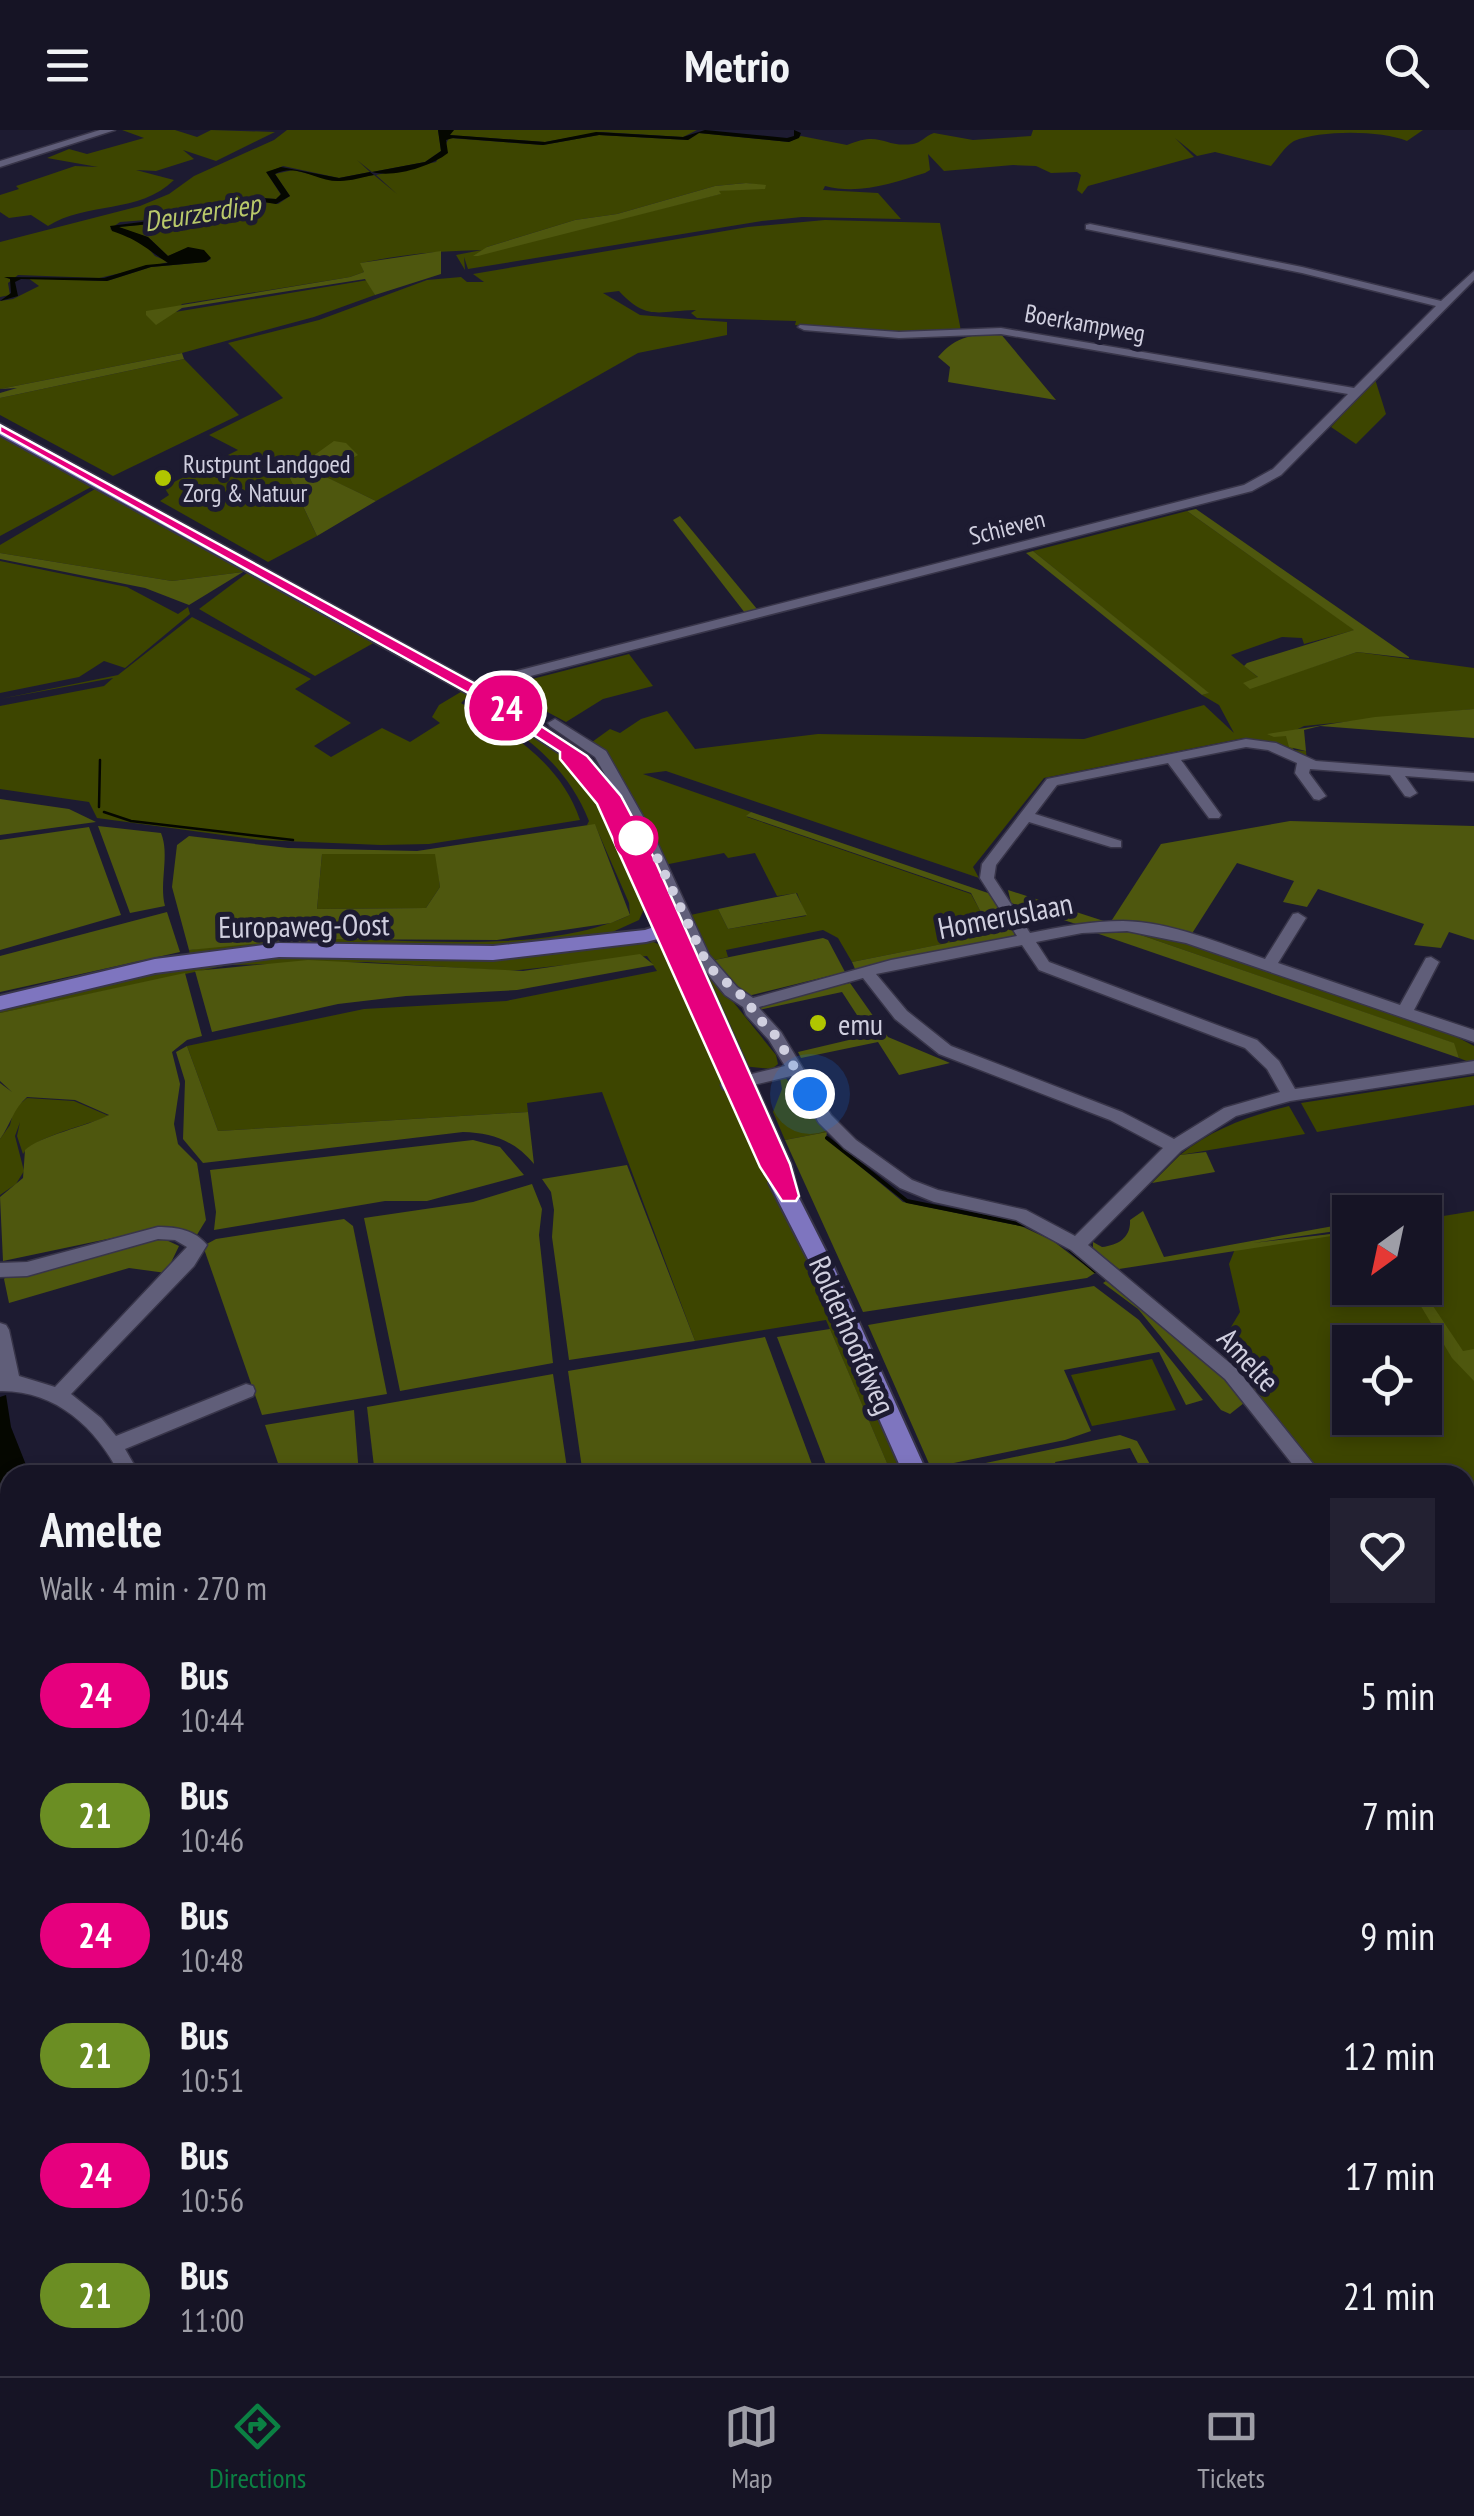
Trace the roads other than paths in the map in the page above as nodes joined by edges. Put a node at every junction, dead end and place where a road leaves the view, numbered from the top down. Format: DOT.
graph roads {
  1 [pos="110,130"];
  2 [pos="0,164"];
  3 [pos="1090,227"];
  4 [pos="1474,274"];
  5 [pos="1443,305"];
  6 [pos="804,327"];
  7 [pos="1357,392"];
  8 [pos="0,429"];
  9 [pos="476,690"];
  10 [pos="575,750"];
  11 [pos="1172,758"];
  12 [pos="1304,764"];
  13 [pos="1394,771"];
  14 [pos="1474,777"];
  15 [pos="1410,793"];
  16 [pos="1319,796"];
  17 [pos="1214,815"];
  18 [pos="1026,816"];
  19 [pos="1116,844"];
  20 [pos="1298,918"];
  21 [pos="665,928"];
  22 [pos="1025,940"];
  23 [pos="1431,962"];
  24 [pos="1270,965"];
  25 [pos="866,971"];
  26 [pos="0,1003"];
  27 [pos="751,1004"];
  28 [pos="1405,1011"];
  29 [pos="1474,1036"];
  30 [pos="1474,1067"];
  31 [pos="795,1069"];
  32 [pos="737,1083"];
  33 [pos="1290,1095"];
  34 [pos="1175,1147"];
  35 [pos="1077,1245"];
  36 [pos="0,1270"];
  37 [pos="0,1330"];
  38 [pos="6,1383"];
  39 [pos="246,1391"];
  40 [pos="58,1396"];
  41 [pos="114,1445"];
  42 [pos="125,1465"];
  43 [pos="911,1465"];
  44 [pos="1304,1465"];
  1 -- 2 [label="street"];
  3 -- 5 [label="street"];
  4 -- 5 [label="street, Schieven"];
  5 -- 7 [label="street, Schieven"];
  6 -- 7 [label="street, Boerkampweg"];
  7 -- 9 [label="street, Schieven"];
  8 -- 9 [label="main road, Rolderhoofdweg"];
  9 -- 10 [label="main road, Rolderhoofdweg"];
  10 -- 21 [label="main road, Rolderhoofdweg"];
  10 -- 27 [label="street, Amelte"];
  11 -- 12 [label="street"];
  11 -- 17 [label="street"];
  11 -- 18 [label="street"];
  12 -- 13 [label="street"];
  12 -- 16 [label="street"];
  13 -- 14 [label="street"];
  13 -- 15 [label="street"];
  18 -- 19 [label="street"];
  18 -- 22 [label="street"];
  20 -- 24 [label="street"];
  21 -- 26 [label="main road, Europaweg-Oost"];
  21 -- 32 [label="main road, Rolderhoofdweg"];
  22 -- 24 [label="street, Homeruslaan"];
  22 -- 25 [label="street, Homeruslaan"];
  22 -- 33 [label="street"];
  23 -- 28 [label="street"];
  24 -- 28 [label="street, Homeruslaan"];
  25 -- 27 [label="street, Homeruslaan"];
  25 -- 34 [label="street"];
  27 -- 31 [label="street, Amelte"];
  28 -- 29 [label="street, Homeruslaan"];
  30 -- 33 [label="street"];
  31 -- 32 [label="street"];
  31 -- 35 [label="street, Amelte"];
  32 -- 43 [label="main road, Rolderhoofdweg"];
  33 -- 34 [label="street"];
  34 -- 35 [label="street"];
  35 -- 44 [label="street, Amelte"];
  36 -- 40 [label="street"];
  37 -- 38 [label="street"];
  38 -- 40 [label="street"];
  39 -- 41 [label="street"];
  40 -- 41 [label="street"];
  41 -- 42 [label="street"];
}
